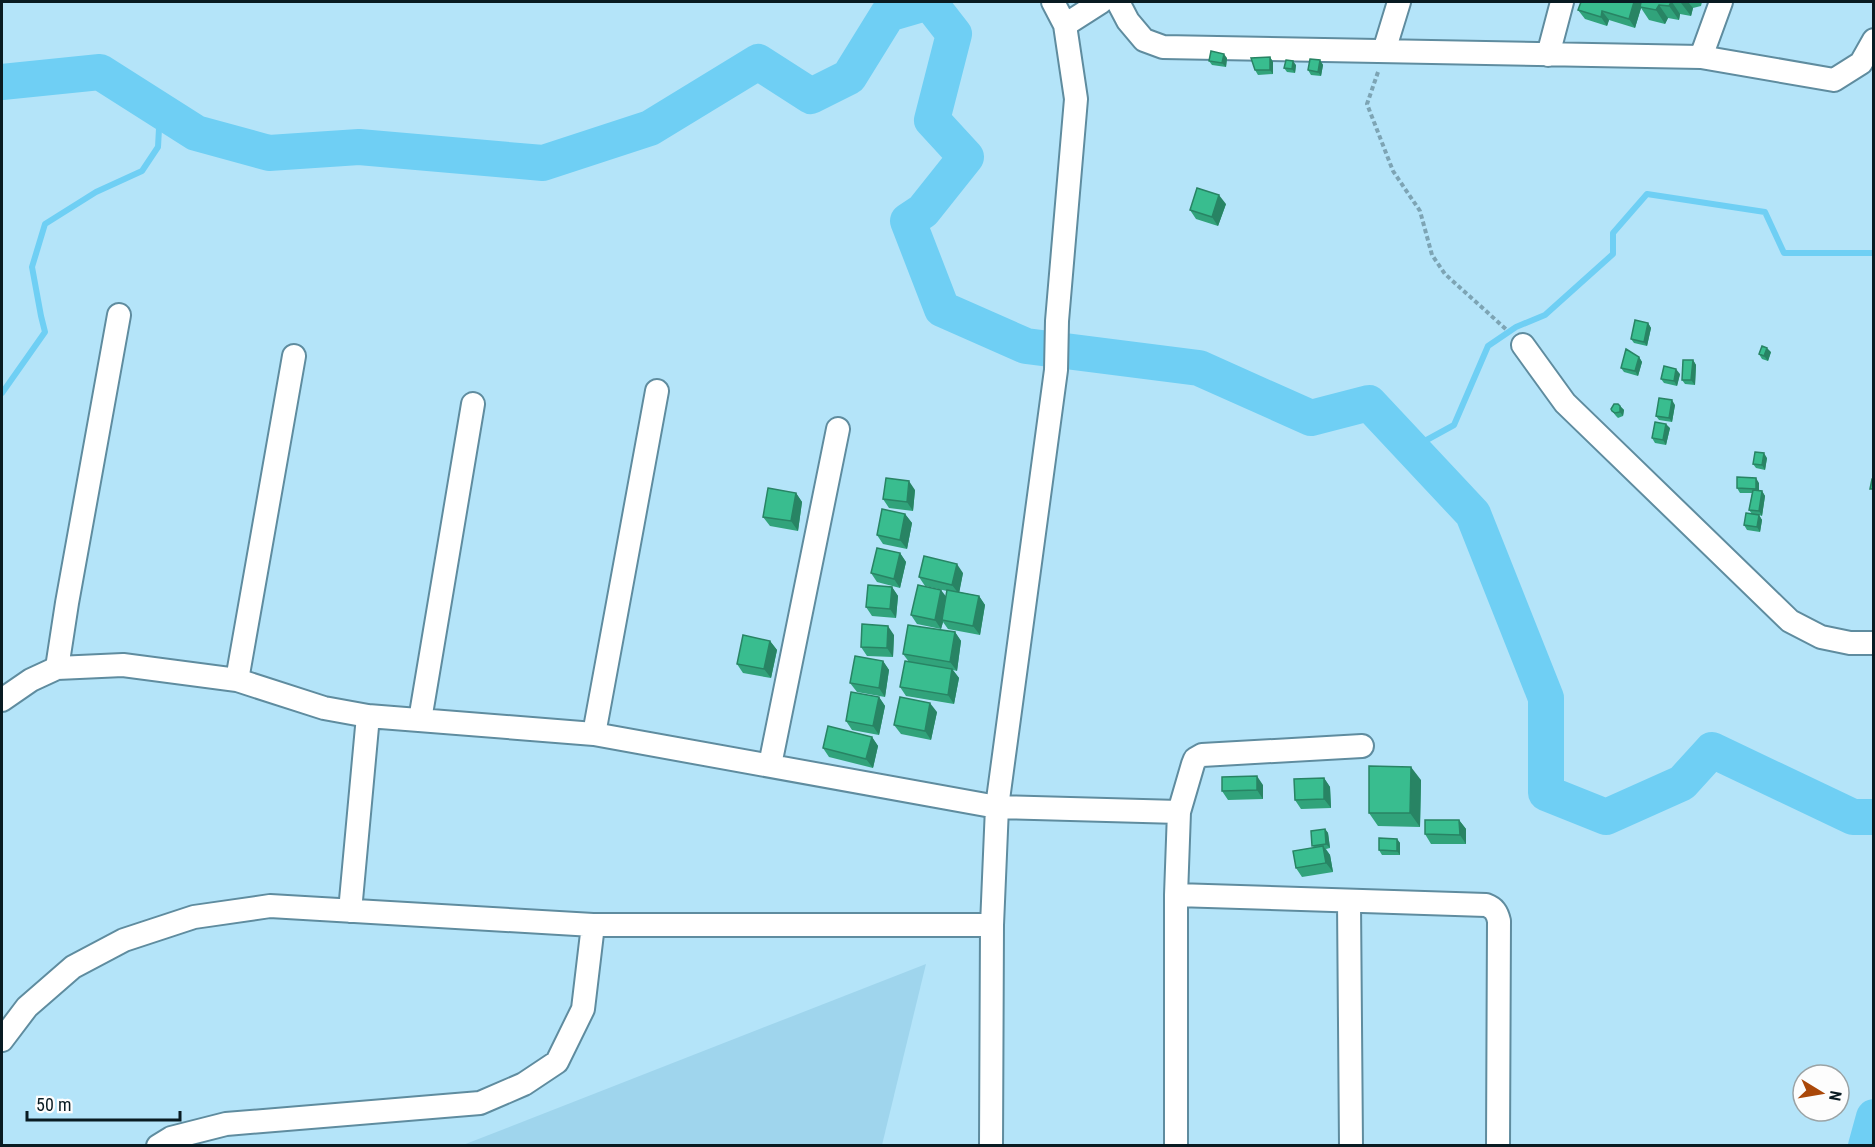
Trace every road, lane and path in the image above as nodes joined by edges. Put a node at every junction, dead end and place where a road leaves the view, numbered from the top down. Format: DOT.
graph roads {
  1 [pos="1053,2"];
  2 [pos="1101,2"];
  3 [pos="1118,2"];
  4 [pos="1398,2"];
  5 [pos="1562,2"];
  6 [pos="1721,2"];
  7 [pos="1065,25"];
  8 [pos="1874,40"];
  9 [pos="1384,51"];
  10 [pos="1548,55"];
  11 [pos="1701,57"];
  12 [pos="118,315"];
  13 [pos="1504,326"];
  14 [pos="1523,345"];
  15 [pos="294,356"];
  16 [pos="657,391"];
  17 [pos="474,404"];
  18 [pos="838,429"];
  19 [pos="1874,643"];
  20 [pos="57,668"];
  21 [pos="237,680"];
  22 [pos="2,700"];
  23 [pos="368,716"];
  24 [pos="420,720"];
  25 [pos="594,734"];
  26 [pos="1362,746"];
  27 [pos="770,765"];
  28 [pos="997,807"];
  29 [pos="1179,812"];
  30 [pos="1176,895"];
  31 [pos="1349,902"];
  32 [pos="350,911"];
  33 [pos="593,925"];
  34 [pos="992,925"];
  35 [pos="2,1040"];
  36 [pos="158,1146"];
  37 [pos="991,1146"];
  38 [pos="1176,1146"];
  39 [pos="1351,1146"];
  40 [pos="1498,1146"];
  1 -- 7 [label="street"];
  2 -- 7 [label="street"];
  3 -- 9 [label="street"];
  4 -- 9 [label="street"];
  5 -- 10 [label="street"];
  6 -- 11 [label="street"];
  7 -- 28 [label="street"];
  8 -- 11 [label="street"];
  9 -- 10 [label="street"];
  9 -- 13 [label="path"];
  10 -- 11 [label="street"];
  12 -- 20 [label="street"];
  14 -- 19 [label="street"];
  15 -- 21 [label="street"];
  16 -- 25 [label="street"];
  17 -- 24 [label="street"];
  18 -- 27 [label="street"];
  20 -- 21 [label="street"];
  20 -- 22 [label="street"];
  21 -- 23 [label="street"];
  23 -- 24 [label="street"];
  23 -- 32 [label="street"];
  24 -- 25 [label="street"];
  25 -- 27 [label="street"];
  26 -- 29 [label="street"];
  27 -- 28 [label="street"];
  28 -- 29 [label="street"];
  28 -- 34 [label="street"];
  29 -- 30 [label="street"];
  30 -- 31 [label="street"];
  30 -- 38 [label="street"];
  31 -- 39 [label="street"];
  31 -- 40 [label="street"];
  32 -- 33 [label="street"];
  32 -- 35 [label="street"];
  33 -- 34 [label="street"];
  33 -- 36 [label="street"];
  34 -- 37 [label="street"];
}
